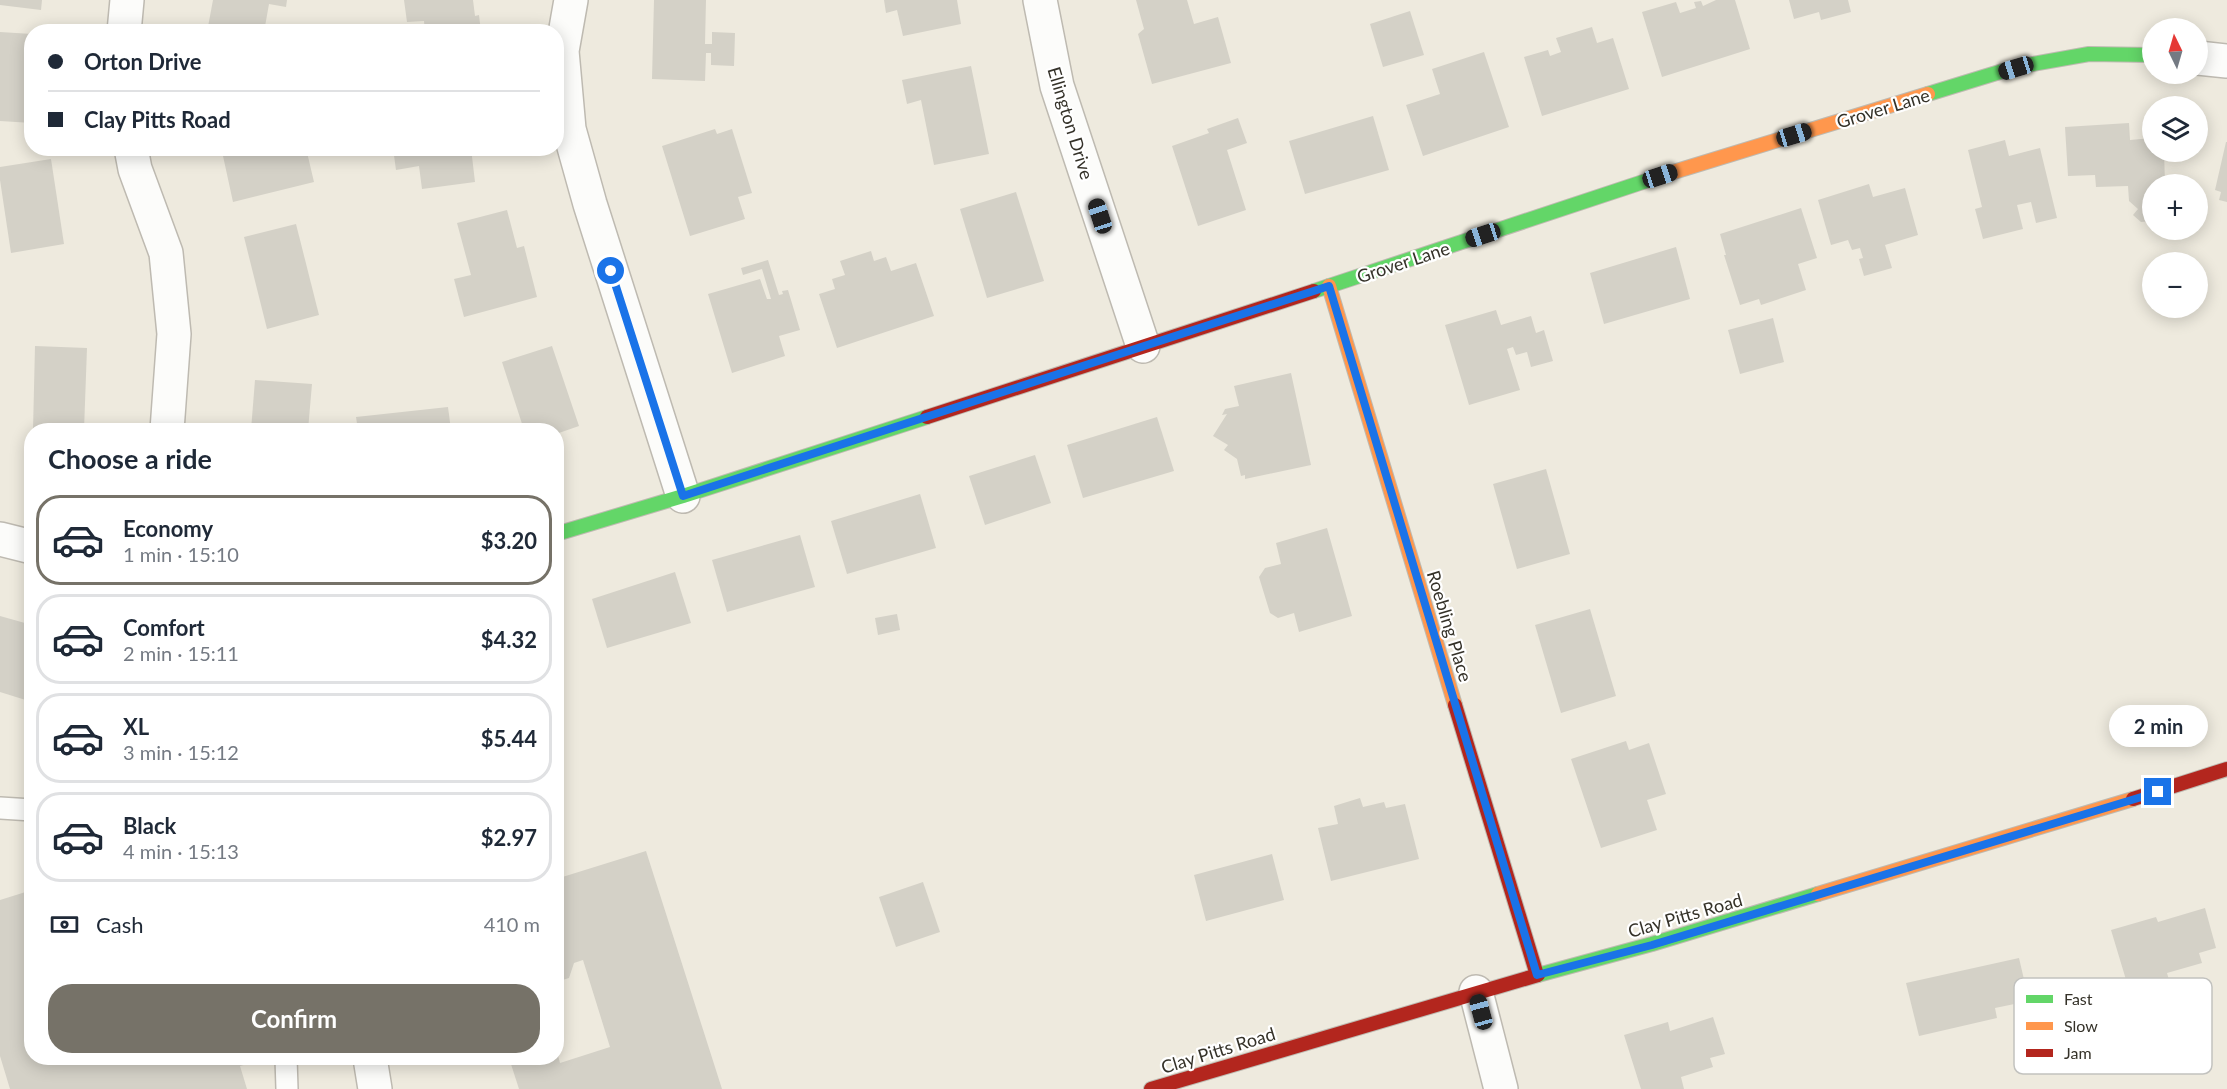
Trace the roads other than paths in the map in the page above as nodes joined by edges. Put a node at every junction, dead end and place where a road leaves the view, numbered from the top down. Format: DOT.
graph roads {
  1 [pos="127,0"];
  2 [pos="571,0"];
  3 [pos="1040,0"];
  4 [pos="125,24"];
  5 [pos="564,40"];
  6 [pos="2142,55"];
  7 [pos="2208,59"];
  8 [pos="2227,61"];
  9 [pos="564,73"];
  10 [pos="133,156"];
  11 [pos="1329,286"];
  12 [pos="1143,346"];
  13 [pos="168,423"];
  14 [pos="683,496"];
  15 [pos="564,532"];
  16 [pos="0,540"];
  17 [pos="24,545"];
  18 [pos="2227,770"];
  19 [pos="0,808"];
  20 [pos="24,810"];
  21 [pos="1537,975"];
  22 [pos="1476,992"];
  23 [pos="286,1065"];
  24 [pos="371,1065"];
  25 [pos="287,1089"];
  26 [pos="375,1089"];
  27 [pos="1151,1089"];
  28 [pos="1501,1089"];
  1 -- 4 [label="street"];
  2 -- 5 [label="street"];
  3 -- 12 [label="street, Ellington Drive"];
  6 -- 11 [label="street, Grover Lane"];
  7 -- 8 [label="street"];
  9 -- 14 [label="street"];
  10 -- 13 [label="street"];
  11 -- 12 [label="street, Grover Lane"];
  11 -- 21 [label="street, Roebling Place"];
  12 -- 14 [label="street, Grover Lane"];
  14 -- 15 [label="street, Grover Lane"];
  16 -- 17 [label="street"];
  18 -- 21 [label="street, Clay Pitts Road"];
  19 -- 20 [label="lane"];
  21 -- 22 [label="street, Clay Pitts Road"];
  22 -- 27 [label="street, Clay Pitts Road"];
  22 -- 28 [label="street"];
  23 -- 25 [label="lane"];
  24 -- 26 [label="street"];
}
